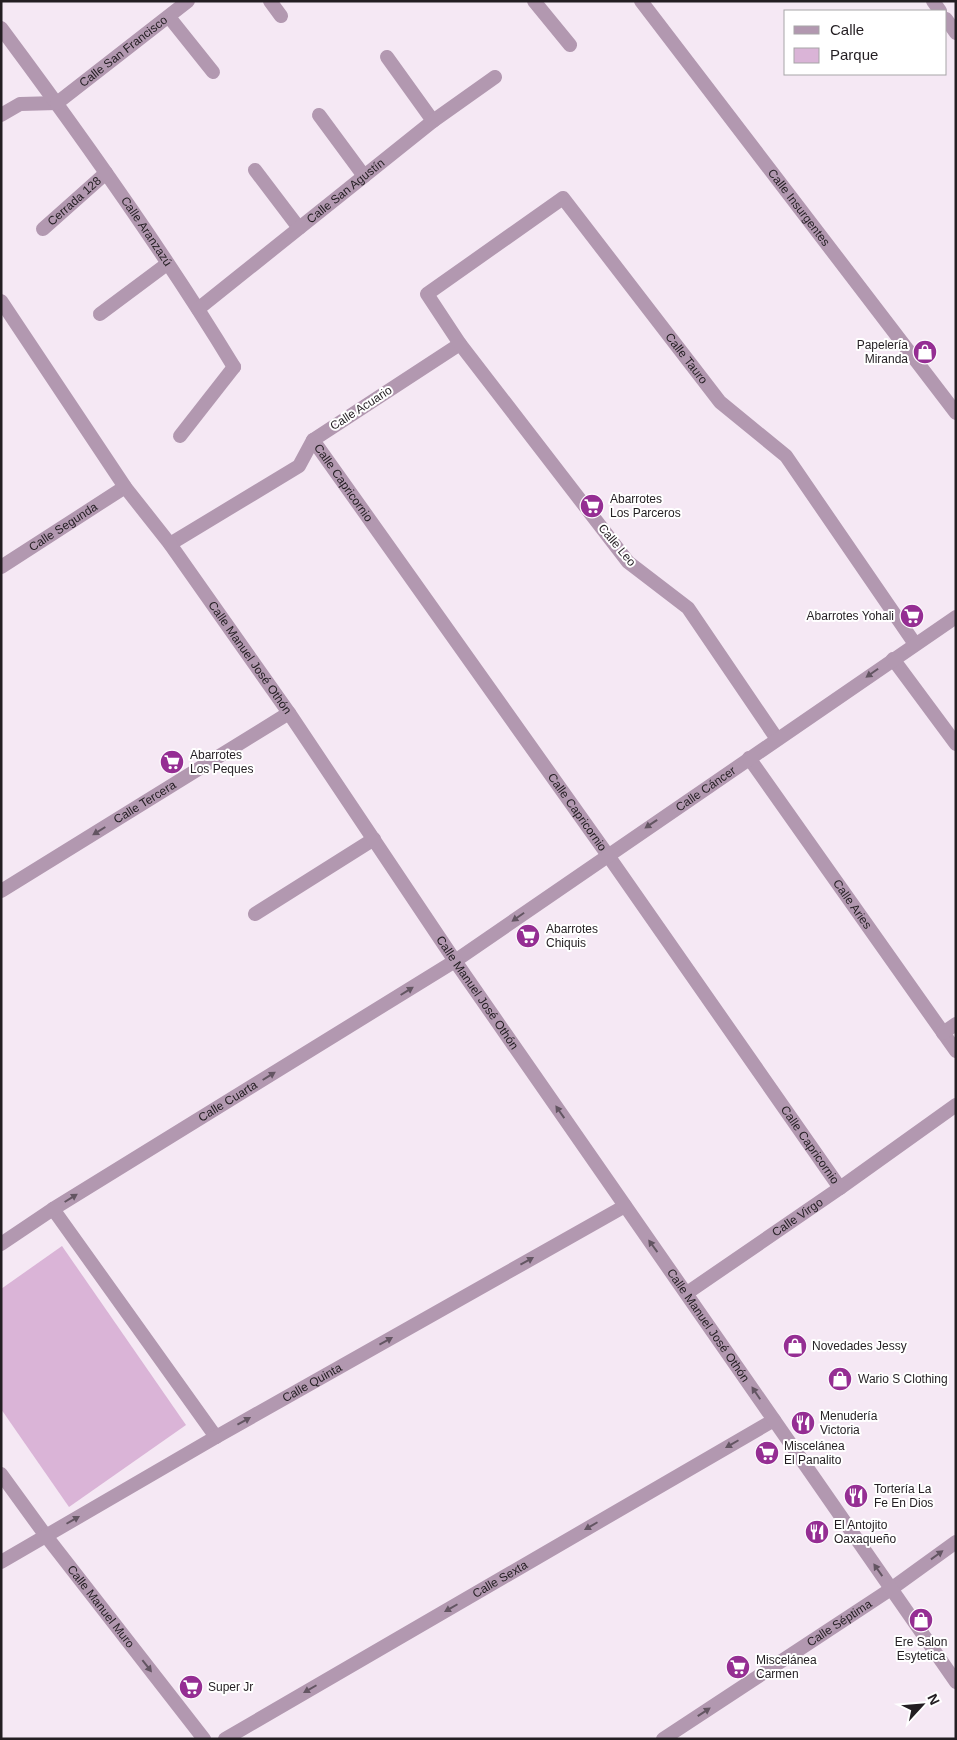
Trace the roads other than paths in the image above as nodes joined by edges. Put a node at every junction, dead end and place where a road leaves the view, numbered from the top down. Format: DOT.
graph roads {
  1 [pos="188,1"];
  2 [pos="270,1"];
  3 [pos="534,1"];
  4 [pos="641,1"];
  5 [pos="281,16"];
  6 [pos="168,17"];
  7 [pos="947,20"];
  8 [pos="1,28"];
  9 [pos="956,33"];
  10 [pos="570,45"];
  11 [pos="386,57"];
  12 [pos="213,72"];
  13 [pos="495,77"];
  14 [pos="57,103"];
  15 [pos="1,115"];
  16 [pos="319,115"];
  17 [pos="433,121"];
  18 [pos="255,170"];
  19 [pos="106,174"];
  20 [pos="364,176"];
  21 [pos="299,228"];
  22 [pos="43,229"];
  23 [pos="167,264"];
  24 [pos="427,294"];
  25 [pos="1,302"];
  26 [pos="198,309"];
  27 [pos="100,314"];
  28 [pos="460,344"];
  29 [pos="956,413"];
  30 [pos="180,436"];
  31 [pos="313,440"];
  32 [pos="125,487"];
  33 [pos="170,544"];
  34 [pos="1,567"];
  35 [pos="956,617"];
  36 [pos="915,644"];
  37 [pos="893,659"];
  38 [pos="289,713"];
  39 [pos="776,739"];
  40 [pos="956,744"];
  41 [pos="749,758"];
  42 [pos="374,839"];
  43 [pos="608,854"];
  44 [pos="1,891"];
  45 [pos="254,914"];
  46 [pos="455,961"];
  47 [pos="956,1024"];
  48 [pos="943,1033"];
  49 [pos="956,1051"];
  50 [pos="956,1105"];
  51 [pos="840,1188"];
  52 [pos="625,1206"];
  53 [pos="53,1210"];
  54 [pos="1,1244"];
  55 [pos="687,1293"];
  56 [pos="774,1420"];
  57 [pos="216,1437"];
  58 [pos="1,1474"];
  59 [pos="46,1536"];
  60 [pos="956,1542"];
  61 [pos="1,1562"];
  62 [pos="891,1589"];
  63 [pos="956,1682"];
  64 [pos="204,1739"];
  65 [pos="225,1739"];
  66 [pos="663,1739"];
  1 -- 6 [label="street, Calle San Francisco"];
  2 -- 5 [label="street"];
  3 -- 10 [label="street"];
  4 -- 29 [label="street, Calle Insurgentes"];
  6 -- 12 [label="street"];
  6 -- 14 [label="street, Calle San Francisco"];
  7 -- 9 [label="street"];
  8 -- 14 [label="street, Calle Aranzazú"];
  11 -- 17 [label="street"];
  13 -- 17 [label="street, Calle San Agustín"];
  14 -- 15 [label="street"];
  14 -- 19 [label="street, Calle Aranzazú"];
  16 -- 20 [label="street"];
  17 -- 20 [label="street, Calle San Agustín"];
  18 -- 21 [label="street"];
  19 -- 22 [label="street, Cerrada 128"];
  19 -- 23 [label="street, Calle Aranzazú"];
  20 -- 21 [label="street, Calle San Agustín"];
  21 -- 26 [label="street, Calle San Agustín"];
  23 -- 26 [label="street, Calle Aranzazú"];
  23 -- 27 [label="street"];
  24 -- 28 [label="street, Calle Leo"];
  24 -- 36 [label="street, Calle Tauro"];
  25 -- 32 [label="street, Calle Manuel José Othón"];
  26 -- 30 [label="street, Calle Aranzazú"];
  28 -- 31 [label="street, Calle Acuario"];
  28 -- 39 [label="street, Calle Leo"];
  31 -- 33 [label="street, Calle Acuario"];
  31 -- 43 [label="street, Calle Capricornio"];
  32 -- 33 [label="street, Calle Manuel José Othón"];
  32 -- 34 [label="street, Calle Segunda"];
  33 -- 38 [label="street, Calle Manuel José Othón"];
  35 -- 36 [label="street, Calle Cáncer"];
  36 -- 37 [label="street, Calle Cáncer"];
  37 -- 39 [label="street, Calle Cáncer, one-way"];
  37 -- 40 [label="street"];
  38 -- 42 [label="street, Calle Manuel José Othón"];
  38 -- 44 [label="street, Calle Tercera, one-way"];
  39 -- 41 [label="street, Calle Cáncer"];
  41 -- 43 [label="street, Calle Cáncer, one-way"];
  41 -- 48 [label="street, Calle Aries"];
  42 -- 45 [label="street"];
  42 -- 46 [label="street, Calle Manuel José Othón"];
  43 -- 46 [label="street, Calle Cáncer, one-way"];
  43 -- 51 [label="street, Calle Capricornio"];
  52 -- 46 [label="street, Calle Manuel José Othón, one-way"];
  53 -- 46 [label="street, Calle Cuarta, one-way"];
  47 -- 48 [label="street"];
  48 -- 49 [label="street, Calle Aries"];
  50 -- 51 [label="street, Calle Virgo"];
  51 -- 55 [label="street, Calle Virgo"];
  55 -- 52 [label="street, Calle Manuel José Othón, one-way"];
  57 -- 52 [label="street, Calle Quinta, one-way"];
  53 -- 54 [label="street, Calle Cuarta"];
  53 -- 57 [label="street"];
  56 -- 55 [label="street, Calle Manuel José Othón, one-way"];
  62 -- 56 [label="street, Calle Manuel José Othón, one-way"];
  56 -- 65 [label="street, Calle Sexta, one-way"];
  59 -- 57 [label="street, Calle Quinta, one-way"];
  58 -- 59 [label="street, Calle Manuel Muro"];
  59 -- 61 [label="street, Calle Quinta"];
  59 -- 64 [label="street, Calle Manuel Muro, one-way"];
  62 -- 60 [label="street, Calle Séptima, one-way"];
  62 -- 63 [label="street, Calle Manuel José Othón"];
  66 -- 62 [label="street, Calle Séptima, one-way"];
}
